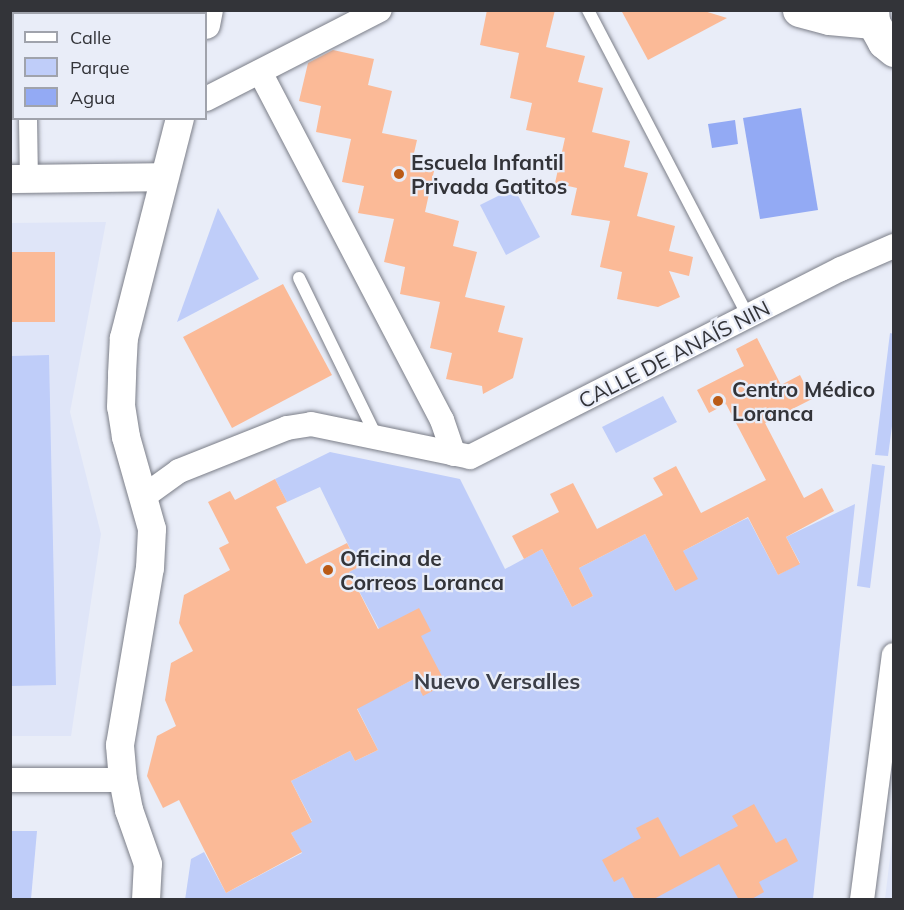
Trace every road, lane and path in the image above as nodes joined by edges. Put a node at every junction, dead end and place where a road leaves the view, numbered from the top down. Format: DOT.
graph roads {
  1 [pos="380,10"];
  2 [pos="588,10"];
  3 [pos="799,10"];
  4 [pos="872,16"];
  5 [pos="894,50"];
  6 [pos="260,72"];
  7 [pos="207,98"];
  8 [pos="28,120"];
  9 [pos="179,120"];
  10 [pos="164,177"];
  11 [pos="20,179"];
  12 [pos="894,246"];
  13 [pos="299,278"];
  14 [pos="748,316"];
  15 [pos="377,438"];
  16 [pos="454,454"];
  17 [pos="142,497"];
  18 [pos="894,655"];
  19 [pos="10,780"];
  20 [pos="123,780"];
  21 [pos="146,900"];
  22 [pos="862,900"];
  1 -- 6 [label="street"];
  2 -- 14 [label="lane"];
  3 -- 4 [label="main road"];
  4 -- 5 [label="main road"];
  6 -- 7 [label="street"];
  6 -- 16 [label="street"];
  8 -- 11 [label="street"];
  9 -- 10 [label="street"];
  10 -- 11 [label="street"];
  10 -- 17 [label="street"];
  12 -- 14 [label="street, CALLE DE ANAÍS NIN"];
  13 -- 15 [label="lane"];
  14 -- 16 [label="street, CALLE DE ANAÍS NIN"];
  15 -- 16 [label="street, CALLE DE ANAÍS NIN"];
  15 -- 17 [label="street, CALLE DE ANAÍS NIN"];
  17 -- 20 [label="street"];
  18 -- 22 [label="street"];
  19 -- 20 [label="street"];
  20 -- 21 [label="street"];
}
